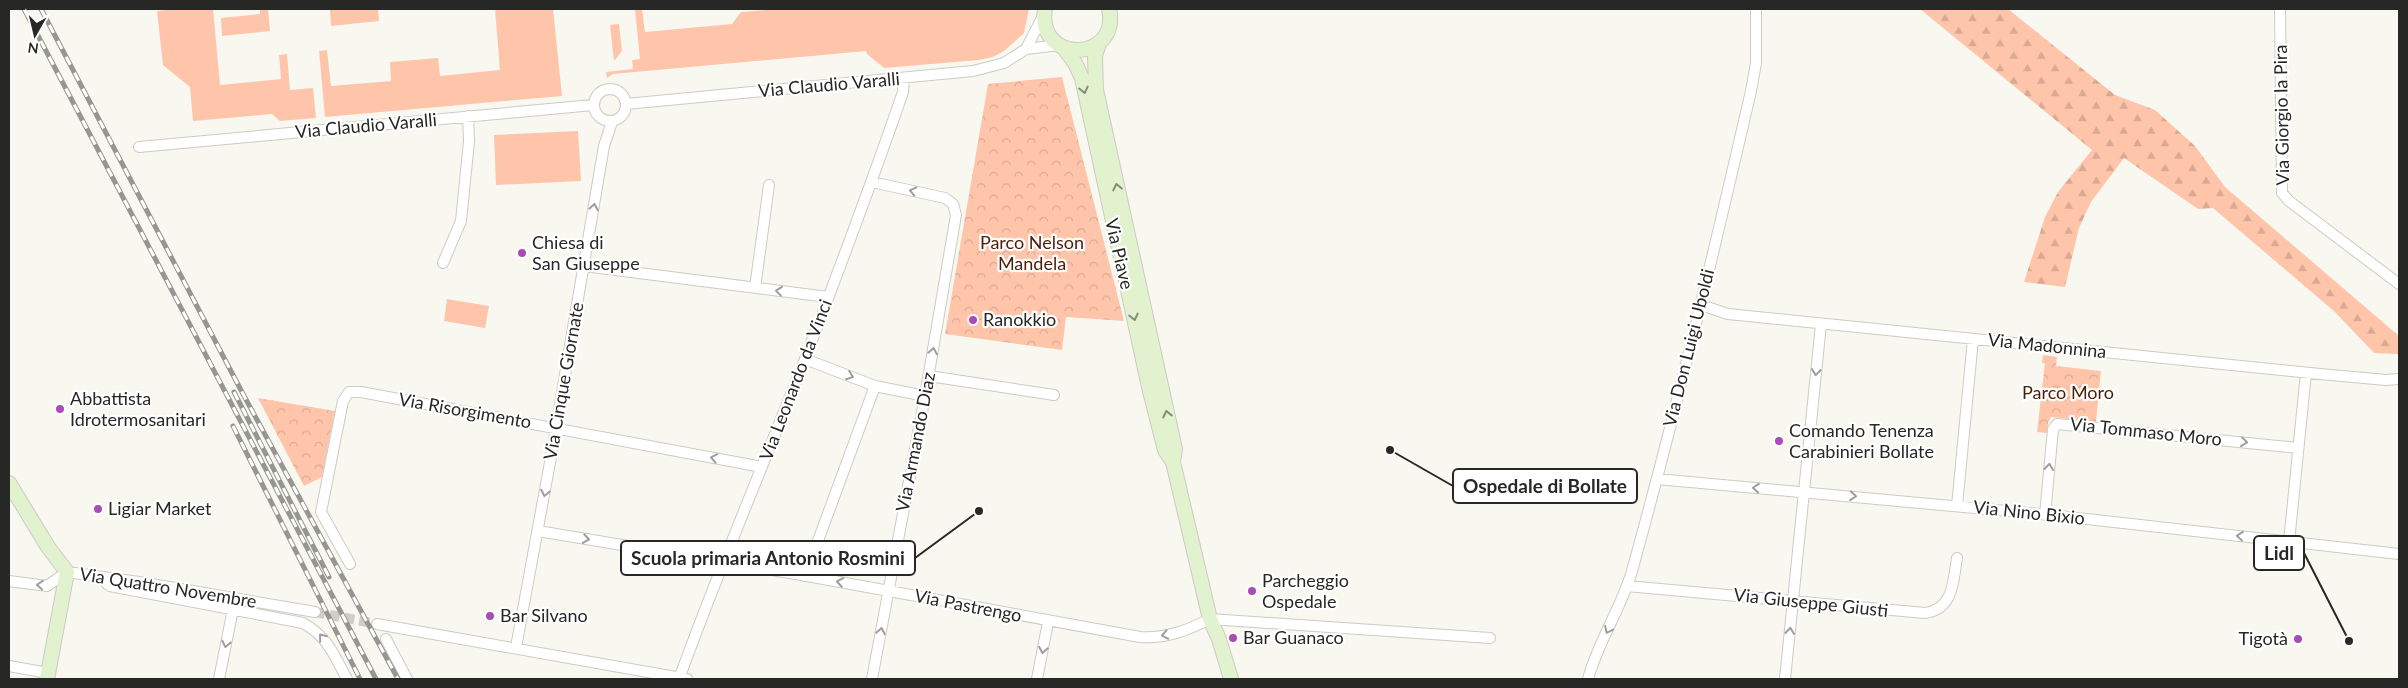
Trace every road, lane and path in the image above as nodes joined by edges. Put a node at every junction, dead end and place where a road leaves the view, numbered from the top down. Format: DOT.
graph roads {
  1 [pos="1756,9"];
  2 [pos="2280,9"];
  3 [pos="1045,11"];
  4 [pos="1112,12"];
  5 [pos="1099,43"];
  6 [pos="1061,46"];
  7 [pos="1026,49"];
  8 [pos="904,78"];
  9 [pos="626,104"];
  10 [pos="593,105"];
  11 [pos="468,116"];
  12 [pos="612,122"];
  13 [pos="139,147"];
  14 [pos="872,182"];
  15 [pos="769,184"];
  16 [pos="443,263"];
  17 [pos="584,266"];
  18 [pos="2399,284"];
  19 [pos="755,288"];
  20 [pos="828,297"];
  21 [pos="1701,305"];
  22 [pos="1821,324"];
  23 [pos="1973,339"];
  24 [pos="805,359"];
  25 [pos="2306,372"];
  26 [pos="929,376"];
  27 [pos="2398,380"];
  28 [pos="875,386"];
  29 [pos="1054,395"];
  30 [pos="925,396"];
  31 [pos="556,428"];
  32 [pos="2298,448"];
  33 [pos="1173,462"];
  34 [pos="762,467"];
  35 [pos="1657,479"];
  36 [pos="9,483"];
  37 [pos="1804,492"];
  38 [pos="1957,506"];
  39 [pos="2044,515"];
  40 [pos="538,531"];
  41 [pos="2289,542"];
  42 [pos="2399,554"];
  43 [pos="1956,558"];
  44 [pos="722,562"];
  45 [pos="350,564"];
  46 [pos="67,572"];
  47 [pos="805,576"];
  48 [pos="105,577"];
  49 [pos="9,581"];
  50 [pos="1627,586"];
  51 [pos="888,591"];
  52 [pos="1794,600"];
  53 [pos="233,609"];
  54 [pos="315,612"];
  55 [pos="1210,619"];
  56 [pos="1048,622"];
  57 [pos="377,624"];
  58 [pos="1490,638"];
  59 [pos="386,639"];
  60 [pos="517,642"];
  61 [pos="9,666"];
  62 [pos="48,676"];
  63 [pos="651,676"];
  64 [pos="219,679"];
  65 [pos="347,679"];
  66 [pos="407,679"];
  67 [pos="682,679"];
  68 [pos="872,679"];
  69 [pos="1037,679"];
  70 [pos="1222,679"];
  71 [pos="1231,679"];
  72 [pos="1588,679"];
  73 [pos="1785,679"];
  1 -- 21 [label="street, Via Don Luigi Uboldi"];
  2 -- 18 [label="street, Via Giorgio la Pira"];
  3 -- 6 [label="street, Via Piave"];
  3 -- 7 [label="street"];
  4 -- 5 [label="street, Via Piave"];
  5 -- 6 [label="street"];
  33 -- 5 [label="street, Via Piave, one-way"];
  6 -- 7 [label="street, Via Claudio Varalli"];
  6 -- 33 [label="street, Via Piave, one-way"];
  7 -- 8 [label="street, Via Claudio Varalli"];
  8 -- 9 [label="street, Via Claudio Varalli"];
  8 -- 14 [label="street, Via Leonardo da Vinci"];
  9 -- 10 [label="street"];
  9 -- 12 [label="street"];
  10 -- 11 [label="street, Via Claudio Varalli"];
  10 -- 12 [label="street"];
  11 -- 13 [label="street, Via Claudio Varalli"];
  11 -- 16 [label="street"];
  17 -- 12 [label="street, Via Cinque Giornate, one-way"];
  14 -- 20 [label="street, Via Leonardo da Vinci"];
  26 -- 14 [label="street, Via Armando Diaz, one-way"];
  15 -- 19 [label="street"];
  17 -- 19 [label="street"];
  17 -- 31 [label="street, Via Cinque Giornate"];
  20 -- 19 [label="street, one-way"];
  20 -- 24 [label="street, Via Leonardo da Vinci"];
  21 -- 22 [label="street, Via Madonnina"];
  21 -- 35 [label="street, Via Don Luigi Uboldi"];
  22 -- 23 [label="street, Via Madonnina"];
  22 -- 37 [label="street, one-way"];
  23 -- 25 [label="street, Via Madonnina"];
  23 -- 38 [label="street"];
  24 -- 28 [label="street, one-way"];
  24 -- 34 [label="street, Via Leonardo da Vinci"];
  25 -- 27 [label="street, Via Madonnina"];
  25 -- 32 [label="street"];
  26 -- 29 [label="street"];
  26 -- 30 [label="street, Via Armando Diaz"];
  28 -- 30 [label="street"];
  28 -- 47 [label="street"];
  30 -- 51 [label="street, Via Armando Diaz"];
  34 -- 31 [label="street, Via Risorgimento, one-way"];
  31 -- 40 [label="street, Via Cinque Giornate, one-way"];
  31 -- 45 [label="street, Via Risorgimento"];
  39 -- 32 [label="street, Via Tommaso Moro, one-way"];
  32 -- 41 [label="street"];
  33 -- 55 [label="street, Via Piave"];
  34 -- 44 [label="street, Via Leonardo da Vinci"];
  37 -- 35 [label="street, Via Nino Bixio, one-way"];
  35 -- 50 [label="street, Via Don Luigi Uboldi"];
  36 -- 46 [label="street, Via Quattro Novembre"];
  37 -- 38 [label="street, Via Nino Bixio, one-way"];
  37 -- 52 [label="street"];
  38 -- 39 [label="street, Via Nino Bixio"];
  41 -- 39 [label="street, Via Nino Bixio, one-way"];
  40 -- 44 [label="street, Via Pastrengo, one-way"];
  40 -- 60 [label="street, Via Cinque Giornate"];
  41 -- 42 [label="street, Via Nino Bixio"];
  43 -- 52 [label="street, Via Giuseppe Giusti"];
  44 -- 47 [label="street, Via Pastrengo"];
  44 -- 67 [label="street, Via Leonardo da Vinci"];
  46 -- 48 [label="street, Via Quattro Novembre"];
  46 -- 49 [label="street, one-way"];
  46 -- 62 [label="street"];
  51 -- 47 [label="street, Via Pastrengo, one-way"];
  48 -- 53 [label="street"];
  48 -- 54 [label="street, Via Quattro Novembre"];
  50 -- 52 [label="street, Via Giuseppe Giusti"];
  50 -- 72 [label="street, Via Don Luigi Uboldi, one-way"];
  51 -- 56 [label="street, Via Pastrengo"];
  68 -- 51 [label="street, Via Armando Diaz, one-way"];
  73 -- 52 [label="street, one-way"];
  53 -- 64 [label="street, one-way"];
  65 -- 53 [label="street, one-way"];
  55 -- 56 [label="street, Via Pastrengo, one-way"];
  55 -- 58 [label="street"];
  55 -- 70 [label="street, Via Piave"];
  55 -- 71 [label="street, Via Piave"];
  56 -- 69 [label="street, one-way"];
  57 -- 63 [label="street"];
  59 -- 66 [label="street"];
  61 -- 62 [label="street"];
  63 -- 67 [label="street"];
}
